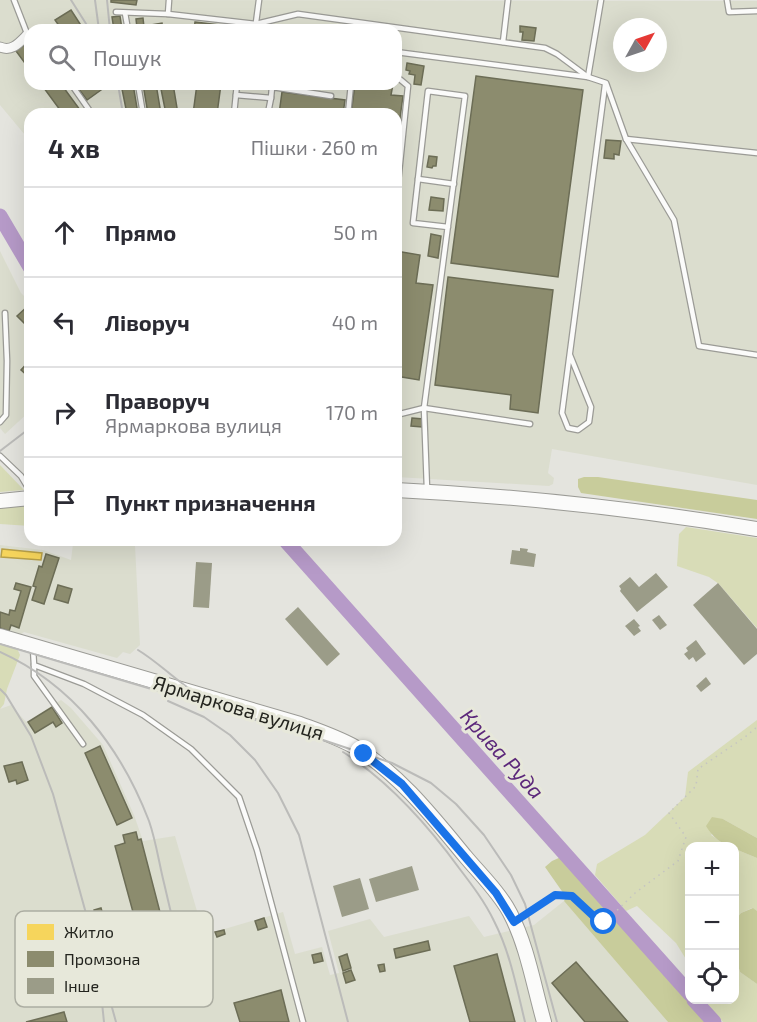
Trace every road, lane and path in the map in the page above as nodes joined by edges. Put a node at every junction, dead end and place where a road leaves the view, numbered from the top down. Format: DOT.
graph roads {
  1 [pos="14,0"];
  2 [pos="169,0"];
  3 [pos="259,0"];
  4 [pos="508,0"];
  5 [pos="600,0"];
  6 [pos="727,0"];
  7 [pos="757,11"];
  8 [pos="116,12"];
  9 [pos="125,13"];
  10 [pos="168,14"];
  11 [pos="24,24"];
  12 [pos="127,24"];
  13 [pos="236,24"];
  14 [pos="256,24"];
  15 [pos="266,24"];
  16 [pos="371,24"];
  17 [pos="402,28"];
  18 [pos="24,40"];
  19 [pos="502,42"];
  20 [pos="0,47"];
  21 [pos="402,53"];
  22 [pos="588,77"];
  23 [pos="402,81"];
  24 [pos="606,83"];
  25 [pos="75,90"];
  26 [pos="139,90"];
  27 [pos="236,90"];
  28 [pos="272,90"];
  29 [pos="292,90"];
  30 [pos="350,90"];
  31 [pos="236,95"];
  32 [pos="331,96"];
  33 [pos="271,98"];
  34 [pos="88,108"];
  35 [pos="142,108"];
  36 [pos="235,108"];
  37 [pos="269,108"];
  38 [pos="349,108"];
  39 [pos="402,132"];
  40 [pos="626,140"];
  41 [pos="757,153"];
  42 [pos="418,179"];
  43 [pos="454,184"];
  44 [pos="448,227"];
  45 [pos="5,313"];
  46 [pos="570,355"];
  47 [pos="757,355"];
  48 [pos="424,408"];
  49 [pos="402,414"];
  50 [pos="0,422"];
  51 [pos="530,424"];
  52 [pos="0,456"];
  53 [pos="24,481"];
  54 [pos="402,490"];
  55 [pos="427,492"];
  56 [pos="24,499"];
  57 [pos="0,501"];
  58 [pos="757,529"];
  59 [pos="0,636"];
  60 [pos="33,646"];
  61 [pos="34,665"];
  62 [pos="757,727"];
  63 [pos="83,744"];
  64 [pos="514,922"];
  65 [pos="303,1022"];
  66 [pos="544,1022"];
  1 -- 11 [label="lane"];
  2 -- 10 [label="lane"];
  3 -- 14 [label="lane"];
  4 -- 19 [label="lane"];
  5 -- 22 [label="lane"];
  6 -- 7 [label="lane"];
  8 -- 9 [label="lane"];
  9 -- 10 [label="lane"];
  9 -- 12 [label="lane"];
  10 -- 13 [label="lane"];
  15 -- 16 [label="lane"];
  17 -- 19 [label="lane"];
  18 -- 20 [label="street"];
  19 -- 22 [label="lane"];
  21 -- 22 [label="lane"];
  22 -- 24 [label="lane"];
  23 -- 39 [label="lane"];
  24 -- 40 [label="lane"];
  24 -- 46 [label="lane"];
  25 -- 34 [label="lane"];
  26 -- 35 [label="lane"];
  27 -- 31 [label="lane"];
  28 -- 33 [label="lane"];
  29 -- 32 [label="lane"];
  30 -- 38 [label="lane"];
  31 -- 33 [label="lane"];
  31 -- 36 [label="lane"];
  33 -- 37 [label="lane"];
  40 -- 41 [label="lane"];
  40 -- 47 [label="lane"];
  42 -- 43 [label="lane"];
  42 -- 43 [label="lane"];
  42 -- 44 [label="lane"];
  43 -- 44 [label="lane"];
  44 -- 48 [label="lane"];
  45 -- 50 [label="lane"];
  46 -- 46 [label="lane"];
  48 -- 49 [label="lane"];
  48 -- 51 [label="lane"];
  48 -- 55 [label="lane"];
  52 -- 53 [label="lane"];
  54 -- 55 [label="street"];
  55 -- 58 [label="street"];
  56 -- 57 [label="street"];
  59 -- 60 [label="street, Ярмаркова вулиця"];
  60 -- 61 [label="lane"];
  60 -- 64 [label="street, Ярмаркова вулиця"];
  61 -- 63 [label="lane"];
  61 -- 65 [label="lane"];
  62 -- 64 [label="path"];
  64 -- 66 [label="street, Ярмаркова вулиця"];
}
